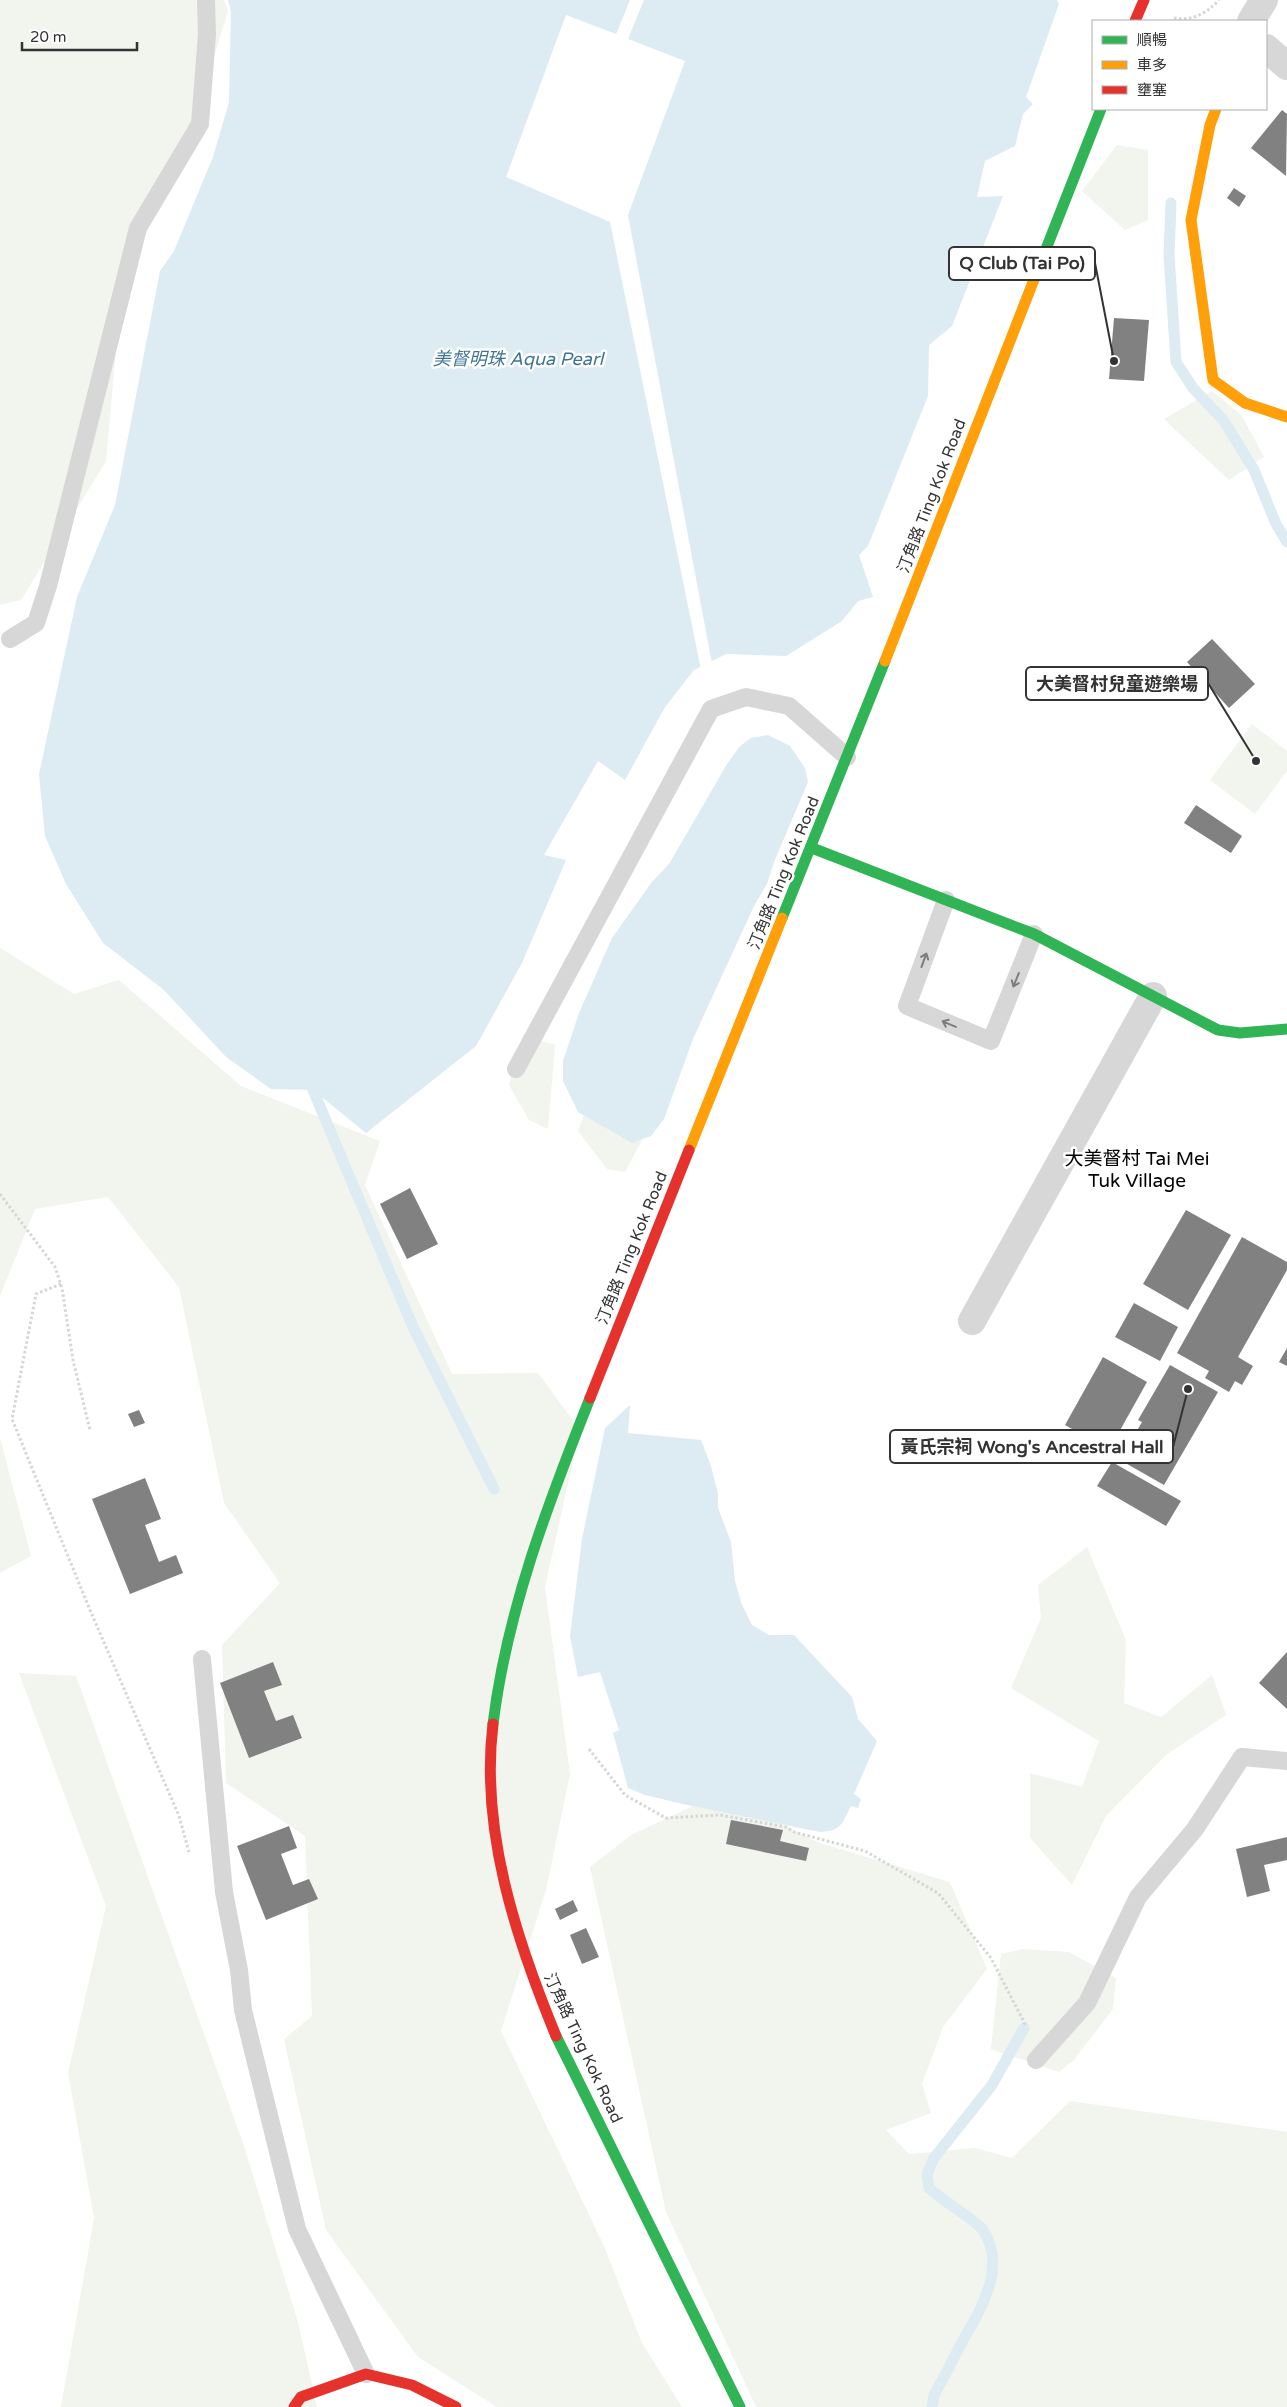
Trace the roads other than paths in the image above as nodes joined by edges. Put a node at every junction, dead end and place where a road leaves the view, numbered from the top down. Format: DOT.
graph roads {
  1 [pos="206,0"];
  2 [pos="1144,0"];
  3 [pos="1264,0"];
  4 [pos="1135,20"];
  5 [pos="1252,20"];
  6 [pos="1267,49"];
  7 [pos="1287,66"];
  8 [pos="1101,110"];
  9 [pos="1216,110"];
  10 [pos="1287,417"];
  11 [pos="10,639"];
  12 [pos="847,757"];
  13 [pos="812,848"];
  14 [pos="946,900"];
  15 [pos="1034,934"];
  16 [pos="1153,996"];
  17 [pos="1287,1029"];
  18 [pos="516,1068"];
  19 [pos="972,1321"];
  20 [pos="202,1659"];
  21 [pos="1287,1761"];
  22 [pos="1036,2060"];
  23 [pos="366,2374"];
  24 [pos="294,2407"];
  25 [pos="456,2407"];
  26 [pos="740,2407"];
  1 -- 11 [label="lane"];
  2 -- 4 [label="street"];
  3 -- 5 [label="street"];
  6 -- 7 [label="street"];
  8 -- 12 [label="street, 汀角路 Ting Kok Road"];
  9 -- 10 [label="street"];
  12 -- 13 [label="street, 汀角路 Ting Kok Road"];
  12 -- 18 [label="lane"];
  13 -- 14 [label="street"];
  13 -- 26 [label="street, 汀角路 Ting Kok Road"];
  14 -- 15 [label="street"];
  15 -- 14 [label="lane, one-way"];
  15 -- 16 [label="street"];
  16 -- 17 [label="street"];
  16 -- 19 [label="street"];
  20 -- 23 [label="lane"];
  21 -- 22 [label="lane"];
  23 -- 24 [label="street"];
  23 -- 25 [label="street"];
}
